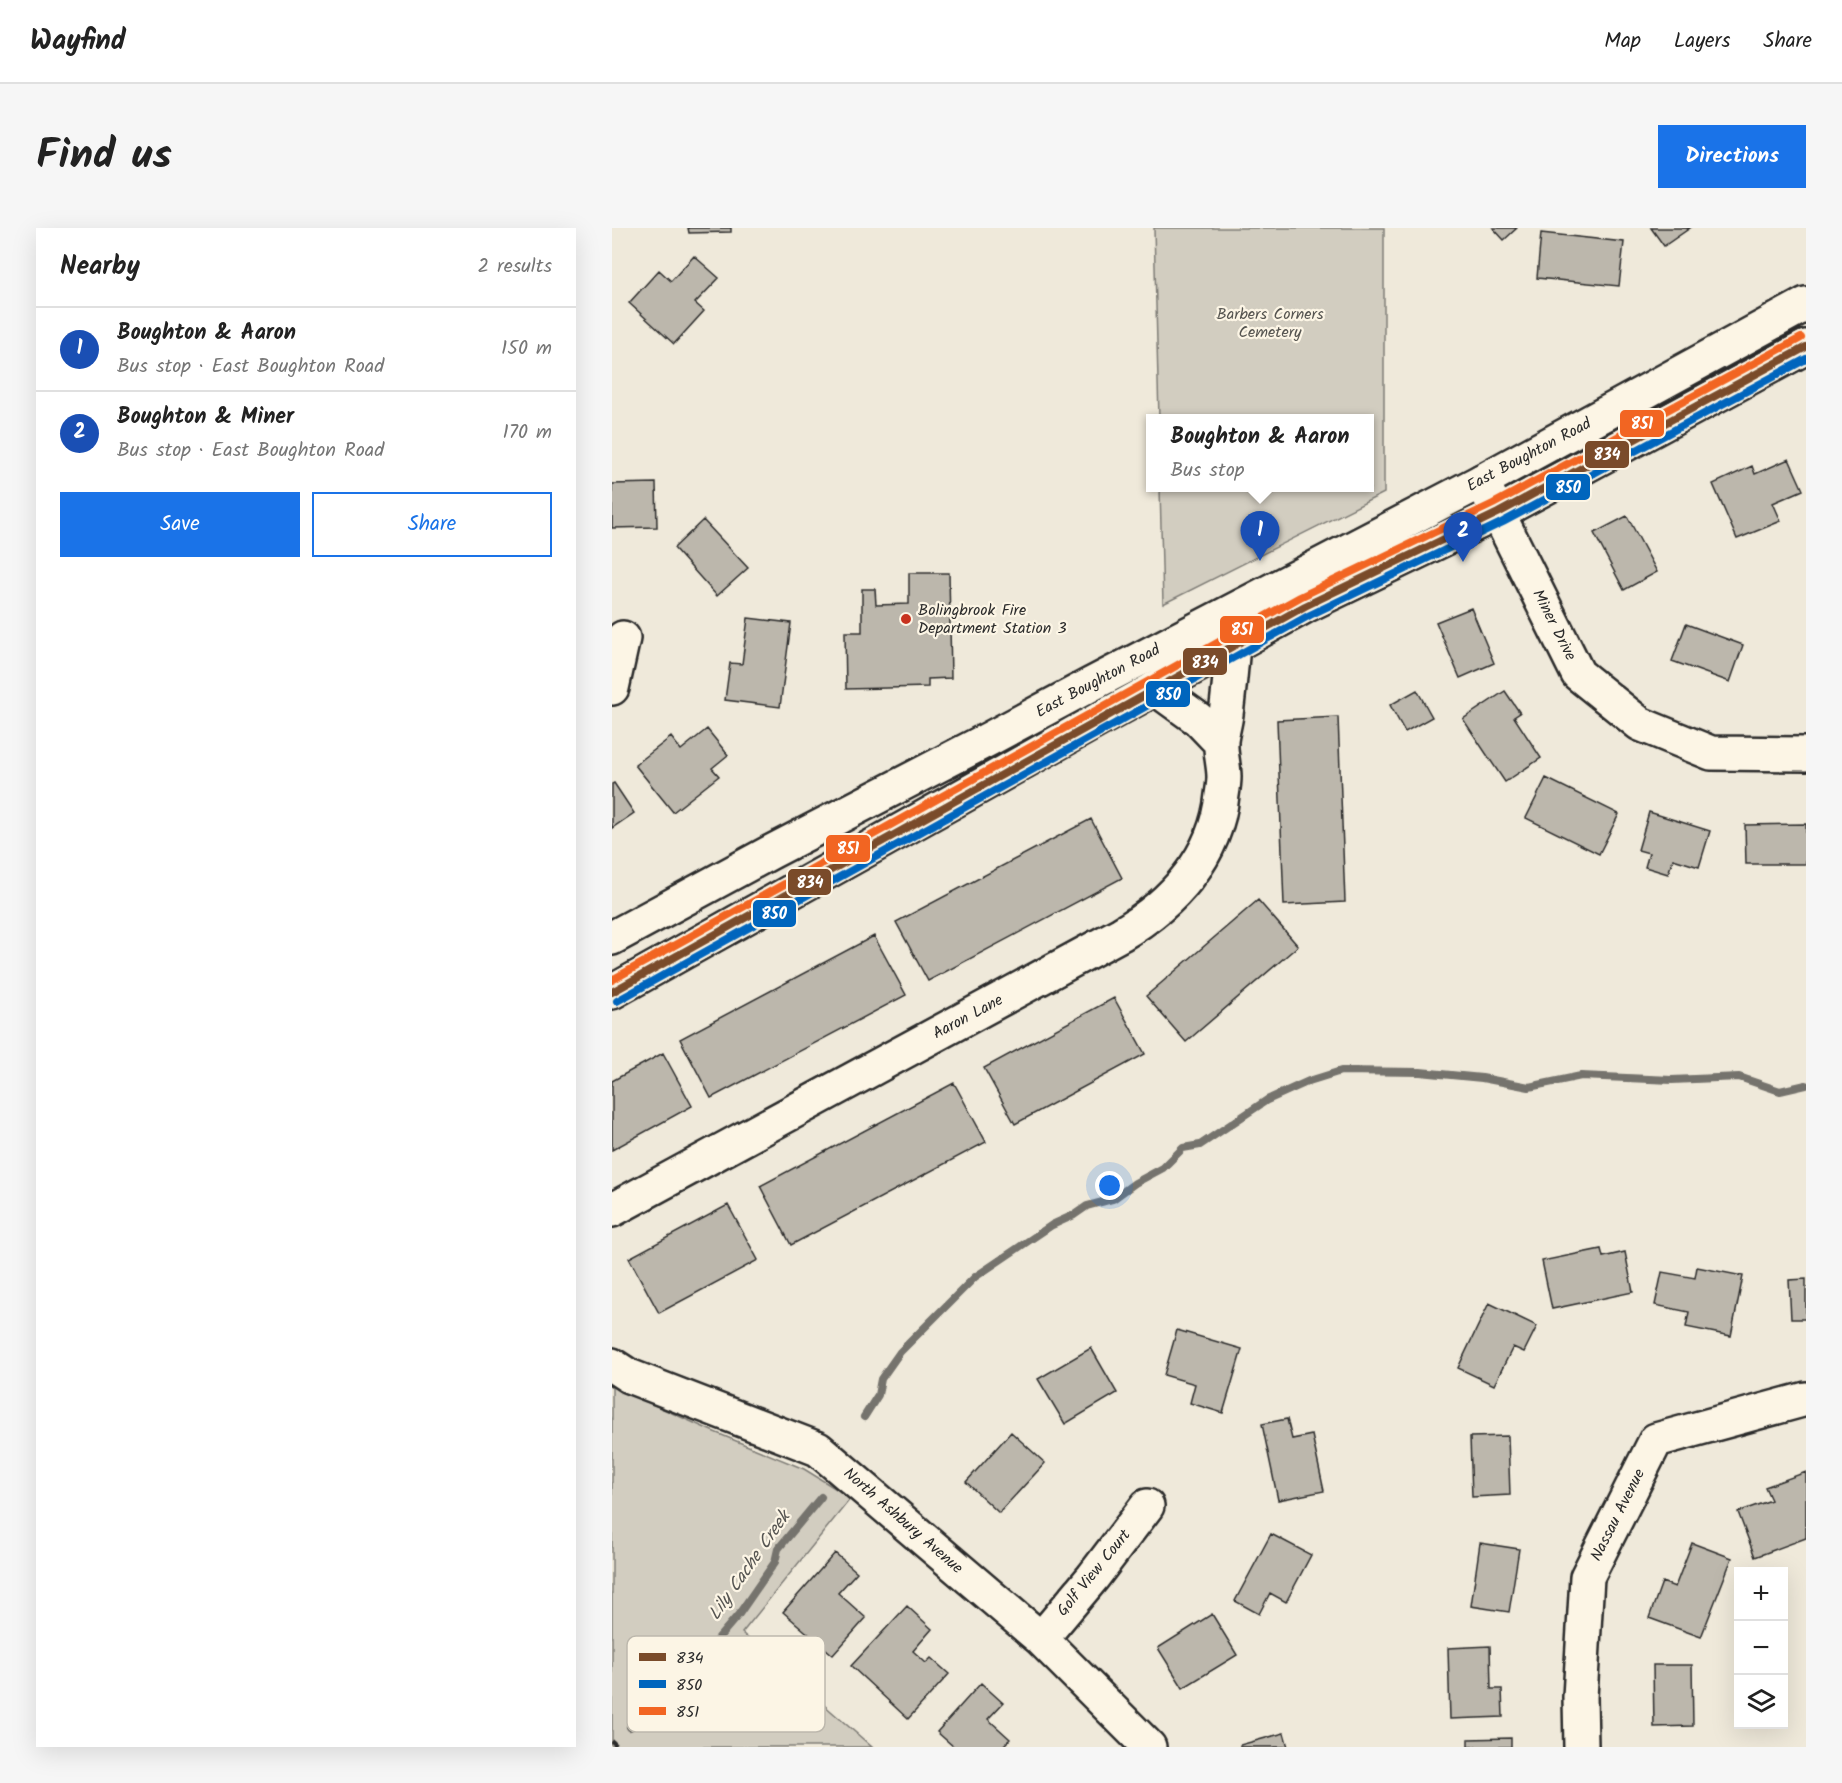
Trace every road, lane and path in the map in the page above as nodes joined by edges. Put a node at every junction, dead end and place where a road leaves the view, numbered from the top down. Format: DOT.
graph roads {
  1 [pos="1806,304"];
  2 [pos="1806,347"];
  3 [pos="1482,481"];
  4 [pos="1498,513"];
  5 [pos="623,638"];
  6 [pos="1233,645"];
  7 [pos="612,688"];
  8 [pos="1155,688"];
  9 [pos="1221,743"];
  10 [pos="1806,754"];
  11 [pos="612,938"];
  12 [pos="612,992"];
  13 [pos="612,1210"];
  14 [pos="612,1365"];
  15 [pos="1806,1399"];
  16 [pos="1147,1506"];
  17 [pos="1041,1639"];
  18 [pos="612,1741"];
  19 [pos="618,1747"];
  20 [pos="1149,1747"];
  21 [pos="1581,1747"];
  1 -- 3 [label="street, East Boughton Road"];
  2 -- 4 [label="street, East Boughton Road"];
  3 -- 4 [label="street, Miner Drive"];
  3 -- 11 [label="street, East Boughton Road"];
  4 -- 6 [label="street, East Boughton Road"];
  4 -- 10 [label="street, Miner Drive"];
  5 -- 7 [label="street"];
  6 -- 8 [label="street, East Boughton Road"];
  6 -- 9 [label="street, Aaron Lane"];
  8 -- 9 [label="street"];
  8 -- 12 [label="street, East Boughton Road"];
  9 -- 13 [label="street, Aaron Lane"];
  14 -- 17 [label="street, North Ashbury Avenue"];
  15 -- 21 [label="street, Nassau Avenue"];
  16 -- 17 [label="street, Golf View Court"];
  17 -- 20 [label="street, North Ashbury Avenue"];
  18 -- 19 [label="path"];
}
